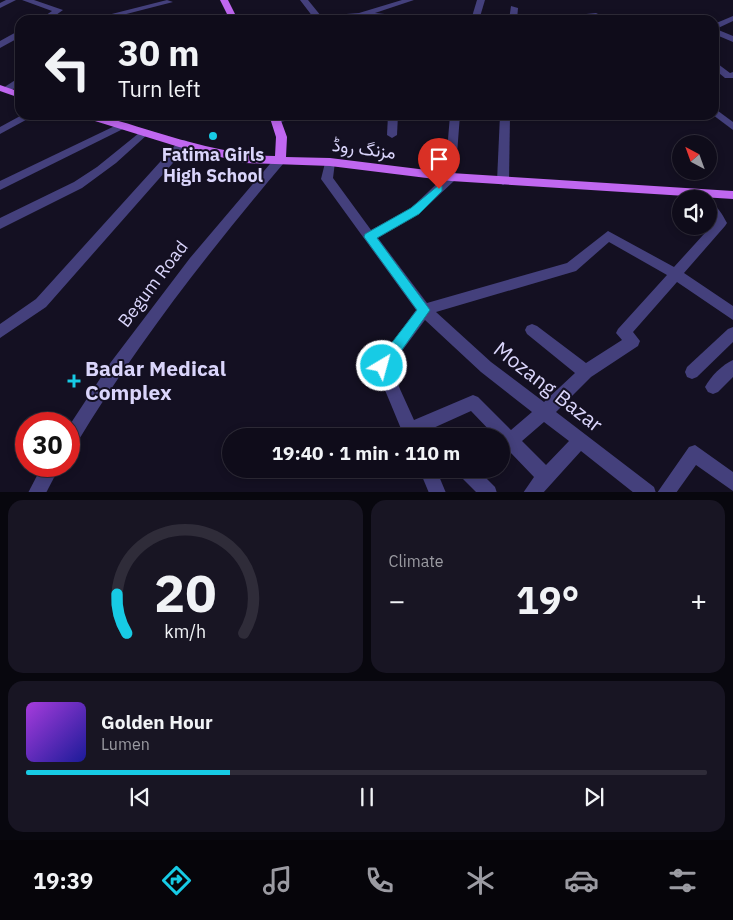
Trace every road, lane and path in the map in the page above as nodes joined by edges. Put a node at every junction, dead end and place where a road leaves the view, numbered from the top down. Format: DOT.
graph roads {
  1 [pos="12,0"];
  2 [pos="26,0"];
  3 [pos="224,0"];
  4 [pos="304,0"];
  5 [pos="409,0"];
  6 [pos="481,0"];
  7 [pos="168,2"];
  8 [pos="0,6"];
  9 [pos="514,8"];
  10 [pos="360,14"];
  11 [pos="50,15"];
  12 [pos="113,15"];
  13 [pos="232,15"];
  14 [pos="316,15"];
  15 [pos="350,15"];
  16 [pos="370,15"];
  17 [pos="476,15"];
  18 [pos="513,15"];
  19 [pos="731,21"];
  20 [pos="719,25"];
  21 [pos="719,33"];
  22 [pos="15,36"];
  23 [pos="733,38"];
  24 [pos="0,45"];
  25 [pos="719,68"];
  26 [pos="733,75"];
  27 [pos="15,83"];
  28 [pos="3,89"];
  29 [pos="15,93"];
  30 [pos="719,115"];
  31 [pos="20,120"];
  32 [pos="102,120"];
  33 [pos="276,120"];
  34 [pos="393,120"];
  35 [pos="455,120"];
  36 [pos="505,120"];
  37 [pos="121,126"];
  38 [pos="733,126"];
  39 [pos="0,130"];
  40 [pos="144,132"];
  41 [pos="392,134"];
  42 [pos="183,144"];
  43 [pos="279,160"];
  44 [pos="330,162"];
  45 [pos="451,177"];
  46 [pos="503,181"];
  47 [pos="0,186"];
  48 [pos="672,194"];
  49 [pos="733,195"];
  50 [pos="717,196"];
  51 [pos="717,217"];
  52 [pos="0,224"];
  53 [pos="717,228"];
  54 [pos="710,235"];
  55 [pos="369,237"];
  56 [pos="676,274"];
  57 [pos="424,310"];
  58 [pos="733,314"];
  59 [pos="532,330"];
  60 [pos="0,332"];
  61 [pos="733,333"];
  62 [pos="733,367"];
  63 [pos="586,372"];
  64 [pos="692,372"];
  65 [pos="713,387"];
  66 [pos="544,412"];
  67 [pos="80,422"];
  68 [pos="410,428"];
  69 [pos="422,428"];
  70 [pos="493,428"];
  71 [pos="581,440"];
  72 [pos="510,442"];
  73 [pos="510,448"];
  74 [pos="45,477"];
  75 [pos="546,477"];
  76 [pos="431,478"];
  77 [pos="478,478"];
  78 [pos="733,483"];
  79 [pos="36,492"];
  80 [pos="438,492"];
  81 [pos="489,492"];
  82 [pos="531,492"];
  83 [pos="648,492"];
  84 [pos="665,492"];
  1 -- 8 [label="street"];
  2 -- 11 [label="street"];
  3 -- 13 [label="main road"];
  4 -- 14 [label="street"];
  5 -- 10 [label="street"];
  6 -- 17 [label="street"];
  7 -- 12 [label="street"];
  9 -- 18 [label="street"];
  10 -- 15 [label="street"];
  10 -- 16 [label="street"];
  19 -- 20 [label="street"];
  21 -- 23 [label="street"];
  22 -- 24 [label="street"];
  25 -- 26 [label="street"];
  27 -- 28 [label="street"];
  28 -- 29 [label="main road"];
  30 -- 38 [label="street"];
  31 -- 39 [label="street"];
  32 -- 37 [label="main road, مزنگ روڈ"];
  33 -- 43 [label="main road"];
  34 -- 41 [label="street"];
  35 -- 45 [label="street"];
  36 -- 46 [label="street"];
  37 -- 40 [label="main road, مزنگ روڈ"];
  37 -- 47 [label="street"];
  40 -- 42 [label="main road, مزنگ روڈ"];
  40 -- 52 [label="street"];
  42 -- 43 [label="main road, مزنگ روڈ"];
  42 -- 60 [label="street"];
  43 -- 44 [label="main road, مزنگ روڈ"];
  43 -- 67 [label="street, Begum Road"];
  44 -- 45 [label="main road, مزنگ روڈ"];
  44 -- 55 [label="street, Mozang Bazar"];
  45 -- 46 [label="main road, مزنگ روڈ"];
  45 -- 55 [label="street"];
  46 -- 48 [label="main road, مزنگ روڈ"];
  49 -- 50 [label="main road, مزنگ روڈ"];
  51 -- 53 [label="street"];
  54 -- 56 [label="street"];
  55 -- 57 [label="street, Mozang Bazar"];
  56 -- 57 [label="street"];
  56 -- 58 [label="street"];
  56 -- 63 [label="street"];
  57 -- 66 [label="street, Mozang Bazar"];
  57 -- 68 [label="street"];
  59 -- 63 [label="street"];
  61 -- 64 [label="street"];
  62 -- 65 [label="street"];
  63 -- 66 [label="street"];
  66 -- 71 [label="street, Mozang Bazar"];
  66 -- 72 [label="street"];
  69 -- 70 [label="street"];
  71 -- 75 [label="street"];
  71 -- 83 [label="street, Mozang Bazar"];
  73 -- 75 [label="street"];
  74 -- 79 [label="street"];
  75 -- 82 [label="street"];
  76 -- 80 [label="street"];
  77 -- 81 [label="street"];
  78 -- 84 [label="street"];
}
